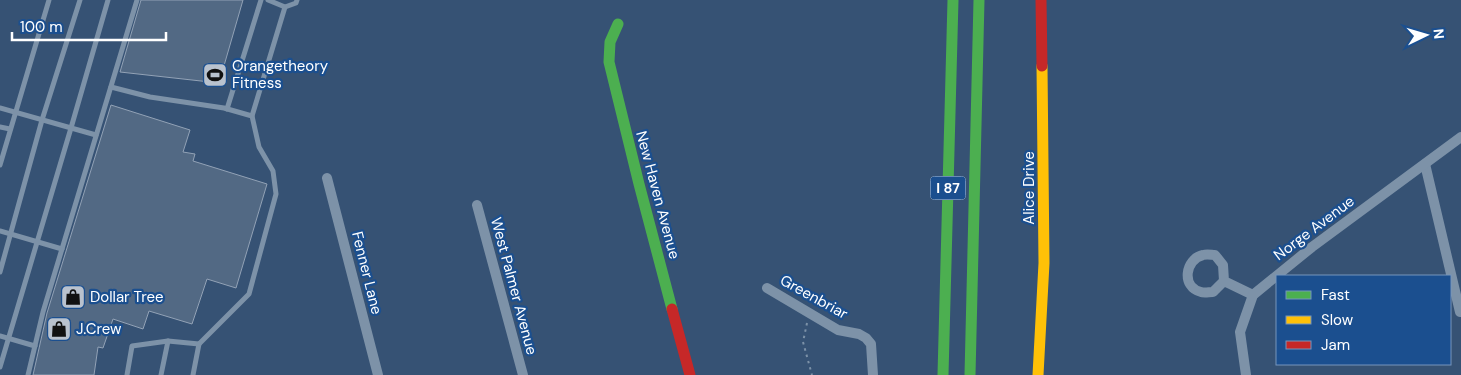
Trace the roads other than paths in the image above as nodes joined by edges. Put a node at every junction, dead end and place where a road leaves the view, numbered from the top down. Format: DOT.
graph roads {
  1 [pos="49,0"];
  2 [pos="80,0"];
  3 [pos="108,0"];
  4 [pos="137,0"];
  5 [pos="261,0"];
  6 [pos="268,0"];
  7 [pos="297,0"];
  8 [pos="953,0"];
  9 [pos="979,0"];
  10 [pos="1041,0"];
  11 [pos="286,7"];
  12 [pos="618,24"];
  13 [pos="111,87"];
  14 [pos="0,108"];
  15 [pos="227,109"];
  16 [pos="16,112"];
  17 [pos="252,116"];
  18 [pos="42,120"];
  19 [pos="0,127"];
  20 [pos="72,128"];
  21 [pos="10,129"];
  22 [pos="96,135"];
  23 [pos="1461,137"];
  24 [pos="1425,164"];
  25 [pos="0,165"];
  26 [pos="327,178"];
  27 [pos="477,205"];
  28 [pos="0,230"];
  29 [pos="11,234"];
  30 [pos="37,242"];
  31 [pos="62,249"];
  32 [pos="0,272"];
  33 [pos="1278,275"];
  34 [pos="1276,277"];
  35 [pos="1224,281"];
  36 [pos="767,288"];
  37 [pos="1253,295"];
  38 [pos="1460,312"];
  39 [pos="0,336"];
  40 [pos="8,338"];
  41 [pos="168,341"];
  42 [pos="199,344"];
  43 [pos="34,346"];
  44 [pos="0,367"];
  45 [pos="28,375"];
  46 [pos="126,375"];
  47 [pos="161,375"];
  48 [pos="193,375"];
  49 [pos="378,375"];
  50 [pos="523,375"];
  51 [pos="690,375"];
  52 [pos="873,375"];
  53 [pos="943,375"];
  54 [pos="970,375"];
  55 [pos="1038,375"];
  56 [pos="1246,375"];
  1 -- 16 [label="lane"];
  2 -- 18 [label="lane"];
  3 -- 20 [label="lane"];
  4 -- 13 [label="lane"];
  5 -- 15 [label="lane"];
  6 -- 11 [label="lane"];
  7 -- 11 [label="lane"];
  8 -- 53 [label="main road, I 87"];
  9 -- 54 [label="main road, I 87"];
  10 -- 55 [label="main road, Alice Drive"];
  11 -- 17 [label="lane"];
  12 -- 51 [label="main road, New Haven Avenue"];
  13 -- 15 [label="lane"];
  13 -- 22 [label="lane"];
  14 -- 16 [label="lane"];
  15 -- 17 [label="lane"];
  16 -- 18 [label="lane"];
  16 -- 21 [label="lane"];
  17 -- 42 [label="lane"];
  18 -- 20 [label="lane"];
  18 -- 29 [label="lane"];
  19 -- 21 [label="lane"];
  20 -- 22 [label="lane"];
  20 -- 30 [label="lane"];
  21 -- 25 [label="lane"];
  22 -- 31 [label="lane"];
  23 -- 24 [label="street, Norge Avenue"];
  24 -- 33 [label="street, Norge Avenue"];
  24 -- 38 [label="street"];
  26 -- 49 [label="street, Fenner Lane"];
  27 -- 50 [label="street, West Palmer Avenue"];
  28 -- 29 [label="lane"];
  29 -- 30 [label="lane"];
  29 -- 32 [label="lane"];
  30 -- 31 [label="lane"];
  30 -- 40 [label="lane"];
  31 -- 43 [label="lane"];
  34 -- 37 [label="street, Norge Avenue"];
  35 -- 37 [label="street"];
  36 -- 52 [label="street, Greenbriar"];
  37 -- 56 [label="street"];
  39 -- 40 [label="lane"];
  40 -- 43 [label="lane"];
  40 -- 44 [label="lane"];
  41 -- 42 [label="lane"];
  41 -- 46 [label="lane"];
  41 -- 47 [label="lane"];
  42 -- 48 [label="lane"];
  43 -- 45 [label="lane"];
}
